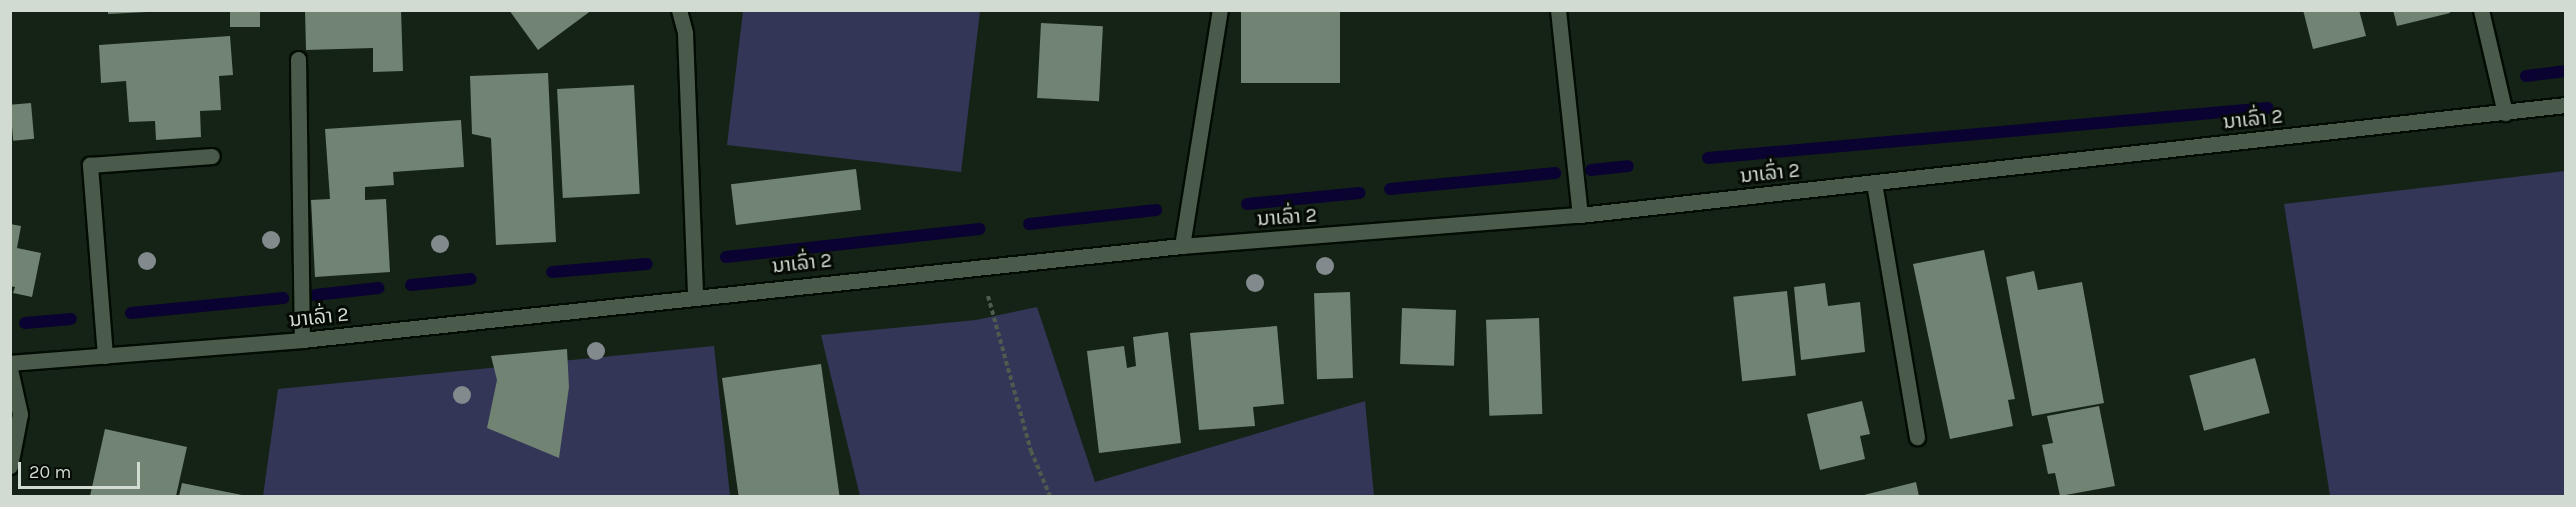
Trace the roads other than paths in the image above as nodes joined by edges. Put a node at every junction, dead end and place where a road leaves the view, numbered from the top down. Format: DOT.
graph roads {
  1 [pos="679,10"];
  2 [pos="1220,10"];
  3 [pos="1558,10"];
  4 [pos="2481,10"];
  5 [pos="298,58"];
  6 [pos="2565,105"];
  7 [pos="2505,112"];
  8 [pos="212,156"];
  9 [pos="1874,183"];
  10 [pos="1580,215"];
  11 [pos="1182,246"];
  12 [pos="696,295"];
  13 [pos="302,340"];
  14 [pos="105,356"];
  15 [pos="10,363"];
  16 [pos="10,369"];
  17 [pos="1917,437"];
  18 [pos="10,466"];
  1 -- 12 [label="street"];
  2 -- 11 [label="street"];
  3 -- 10 [label="street"];
  4 -- 7 [label="street"];
  5 -- 13 [label="street"];
  6 -- 7 [label="street, ນາເລົ່າ 2"];
  7 -- 9 [label="street, ນາເລົ່າ 2"];
  8 -- 14 [label="street"];
  9 -- 10 [label="street, ນາເລົ່າ 2"];
  9 -- 17 [label="street"];
  10 -- 11 [label="street, ນາເລົ່າ 2"];
  11 -- 12 [label="street, ນາເລົ່າ 2"];
  12 -- 13 [label="street, ນາເລົ່າ 2"];
  13 -- 14 [label="street, ນາເລົ່າ 2"];
  14 -- 15 [label="street, ນາເລົ່າ 2"];
  16 -- 18 [label="street"];
}
